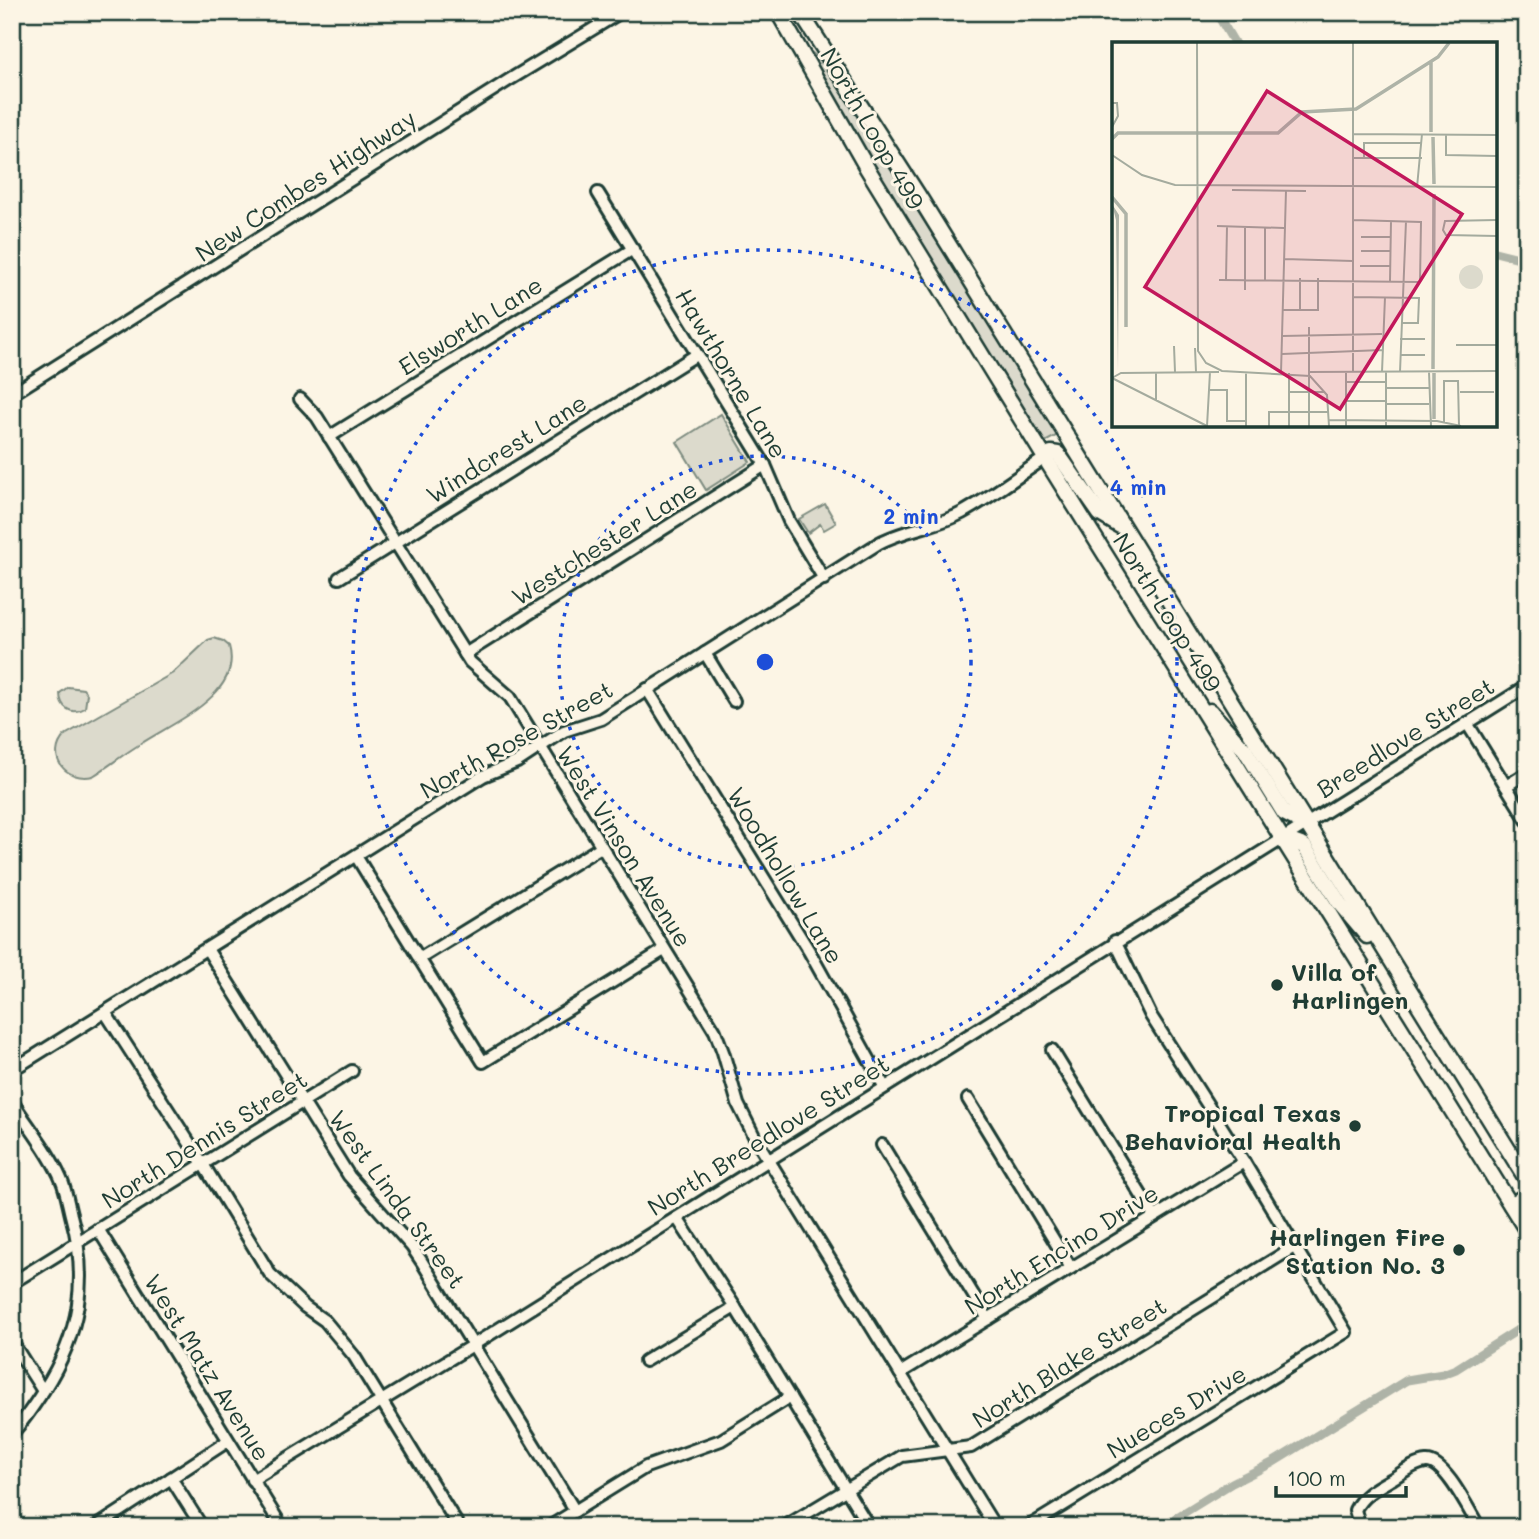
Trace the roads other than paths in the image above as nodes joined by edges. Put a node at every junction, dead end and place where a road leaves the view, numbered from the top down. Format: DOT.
graph roads {
  1 [pos="621,12"];
  2 [pos="778,12"];
  3 [pos="800,12"];
  4 [pos="598,193"];
  5 [pos="633,249"];
  6 [pos="696,355"];
  7 [pos="12,394"];
  8 [pos="300,399"];
  9 [pos="330,437"];
  10 [pos="1045,458"];
  11 [pos="765,465"];
  12 [pos="1121,526"];
  13 [pos="395,542"];
  14 [pos="339,578"];
  15 [pos="824,579"];
  16 [pos="705,653"];
  17 [pos="465,654"];
  18 [pos="1527,686"];
  19 [pos="648,689"];
  20 [pos="1189,690"];
  21 [pos="734,701"];
  22 [pos="1467,723"];
  23 [pos="540,748"];
  24 [pos="1527,773"];
  25 [pos="1506,786"];
  26 [pos="1527,820"];
  27 [pos="1305,824"];
  28 [pos="1282,838"];
  29 [pos="601,847"];
  30 [pos="356,856"];
  31 [pos="1115,942"];
  32 [pos="207,949"];
  33 [pos="664,950"];
  34 [pos="419,959"];
  35 [pos="1393,965"];
  36 [pos="105,1012"];
  37 [pos="1052,1050"];
  38 [pos="12,1070"];
  39 [pos="352,1071"];
  40 [pos="884,1086"];
  41 [pos="968,1099"];
  42 [pos="12,1101"];
  43 [pos="303,1103"];
  44 [pos="24,1120"];
  45 [pos="12,1128"];
  46 [pos="882,1145"];
  47 [pos="769,1159"];
  48 [pos="1244,1162"];
  49 [pos="204,1164"];
  50 [pos="1527,1180"];
  51 [pos="1527,1195"];
  52 [pos="1511,1205"];
  53 [pos="1154,1216"];
  54 [pos="677,1218"];
  55 [pos="98,1229"];
  56 [pos="1527,1231"];
  57 [pos="78,1241"];
  58 [pos="1294,1247"];
  59 [pos="1071,1268"];
  60 [pos="12,1283"];
  61 [pos="735,1307"];
  62 [pos="988,1319"];
  63 [pos="12,1342"];
  64 [pos="473,1345"];
  65 [pos="645,1361"];
  66 [pos="900,1374"];
  67 [pos="43,1391"];
  68 [pos="790,1396"];
  69 [pos="382,1402"];
  70 [pos="12,1433"];
  71 [pos="228,1441"];
  72 [pos="947,1451"];
  73 [pos="171,1478"];
  74 [pos="252,1480"];
  75 [pos="845,1489"];
  76 [pos="575,1511"];
  77 [pos="96,1527"];
  78 [pos="202,1527"];
  79 [pos="282,1527"];
  80 [pos="459,1527"];
  81 [pos="549,1527"];
  82 [pos="784,1527"];
  83 [pos="869,1527"];
  84 [pos="995,1527"];
  85 [pos="1028,1527"];
  86 [pos="1360,1527"];
  87 [pos="1479,1527"];
  1 -- 7 [label="street, New Combes Highway"];
  2 -- 10 [label="main road, North Loop 499"];
  3 -- 12 [label="main road, North Loop 499"];
  4 -- 5 [label="street, Hawthorne Lane"];
  5 -- 6 [label="street, Hawthorne Lane"];
  5 -- 9 [label="street, Elsworth Lane"];
  6 -- 11 [label="street, Hawthorne Lane"];
  6 -- 13 [label="street, Windcrest Lane"];
  8 -- 9 [label="street, West Vinson Avenue"];
  9 -- 13 [label="street, West Vinson Avenue"];
  10 -- 12 [label="main road"];
  10 -- 15 [label="street, North Rose Street"];
  10 -- 20 [label="main road, North Loop 499"];
  11 -- 15 [label="street, Hawthorne Lane"];
  11 -- 17 [label="street, Westchester Lane"];
  12 -- 27 [label="main road, North Loop 499"];
  13 -- 14 [label="street, Windcrest Lane"];
  13 -- 17 [label="street, West Vinson Avenue"];
  15 -- 16 [label="street, North Rose Street"];
  16 -- 19 [label="street, North Rose Street"];
  16 -- 21 [label="street"];
  17 -- 23 [label="street, West Vinson Avenue"];
  18 -- 22 [label="street, Breedlove Street"];
  19 -- 23 [label="street, North Rose Street"];
  19 -- 40 [label="street, Woodhollow Lane"];
  20 -- 27 [label="main road"];
  20 -- 28 [label="main road, North Loop 499"];
  22 -- 25 [label="street"];
  22 -- 27 [label="street, Breedlove Street"];
  23 -- 29 [label="street, West Vinson Avenue"];
  23 -- 30 [label="street, North Rose Street"];
  24 -- 25 [label="street"];
  25 -- 26 [label="street"];
  27 -- 28 [label="street, North Breedlove Street"];
  27 -- 35 [label="main road, North Loop 499"];
  28 -- 31 [label="street, North Breedlove Street"];
  28 -- 35 [label="main road"];
  28 -- 52 [label="main road, North Loop 499"];
  29 -- 33 [label="street, West Vinson Avenue"];
  29 -- 34 [label="street"];
  30 -- 32 [label="street, North Rose Street"];
  30 -- 34 [label="street"];
  31 -- 40 [label="street, North Breedlove Street"];
  31 -- 48 [label="street"];
  32 -- 36 [label="street, North Rose Street"];
  32 -- 43 [label="street, West Linda Street"];
  33 -- 34 [label="street"];
  33 -- 47 [label="street, West Vinson Avenue"];
  35 -- 50 [label="main road, North Loop 499"];
  36 -- 38 [label="street, North Rose Street"];
  36 -- 49 [label="street"];
  37 -- 53 [label="street"];
  39 -- 43 [label="street, North Dennis Street"];
  40 -- 47 [label="street, North Breedlove Street"];
  41 -- 59 [label="street"];
  42 -- 44 [label="street"];
  43 -- 49 [label="street, North Dennis Street"];
  43 -- 64 [label="street, West Linda Street"];
  44 -- 45 [label="street"];
  44 -- 57 [label="street"];
  46 -- 62 [label="street"];
  47 -- 54 [label="street, North Breedlove Street"];
  47 -- 66 [label="street, West Vinson Avenue"];
  48 -- 53 [label="street, North Encino Drive"];
  48 -- 58 [label="street"];
  49 -- 55 [label="street, North Dennis Street"];
  49 -- 69 [label="street"];
  51 -- 52 [label="main road"];
  52 -- 56 [label="main road, North Loop 499"];
  53 -- 59 [label="street, North Encino Drive"];
  54 -- 61 [label="street"];
  54 -- 64 [label="street, North Breedlove Street"];
  55 -- 57 [label="street, North Dennis Street"];
  55 -- 71 [label="street, West Matz Avenue"];
  57 -- 60 [label="street, North Dennis Street"];
  57 -- 67 [label="street"];
  58 -- 72 [label="street, North Blake Street"];
  58 -- 85 [label="street, Nueces Drive"];
  59 -- 62 [label="street, North Encino Drive"];
  61 -- 65 [label="street"];
  61 -- 68 [label="street"];
  62 -- 66 [label="street, North Encino Drive"];
  63 -- 67 [label="street"];
  64 -- 69 [label="street, North Breedlove Street"];
  64 -- 76 [label="street, West Linda Street"];
  66 -- 72 [label="street, West Vinson Avenue"];
  67 -- 70 [label="street"];
  68 -- 75 [label="street"];
  68 -- 76 [label="street"];
  69 -- 74 [label="street, North Breedlove Street"];
  69 -- 80 [label="street"];
  71 -- 73 [label="street"];
  71 -- 74 [label="street, West Matz Avenue"];
  72 -- 75 [label="street, North Blake Street"];
  72 -- 84 [label="street, West Vinson Avenue"];
  73 -- 77 [label="street"];
  73 -- 78 [label="street"];
  74 -- 79 [label="street, West Matz Avenue"];
  75 -- 82 [label="street, North Blake Street"];
  75 -- 83 [label="street"];
  76 -- 81 [label="street"];
  86 -- 87 [label="street"];
}
